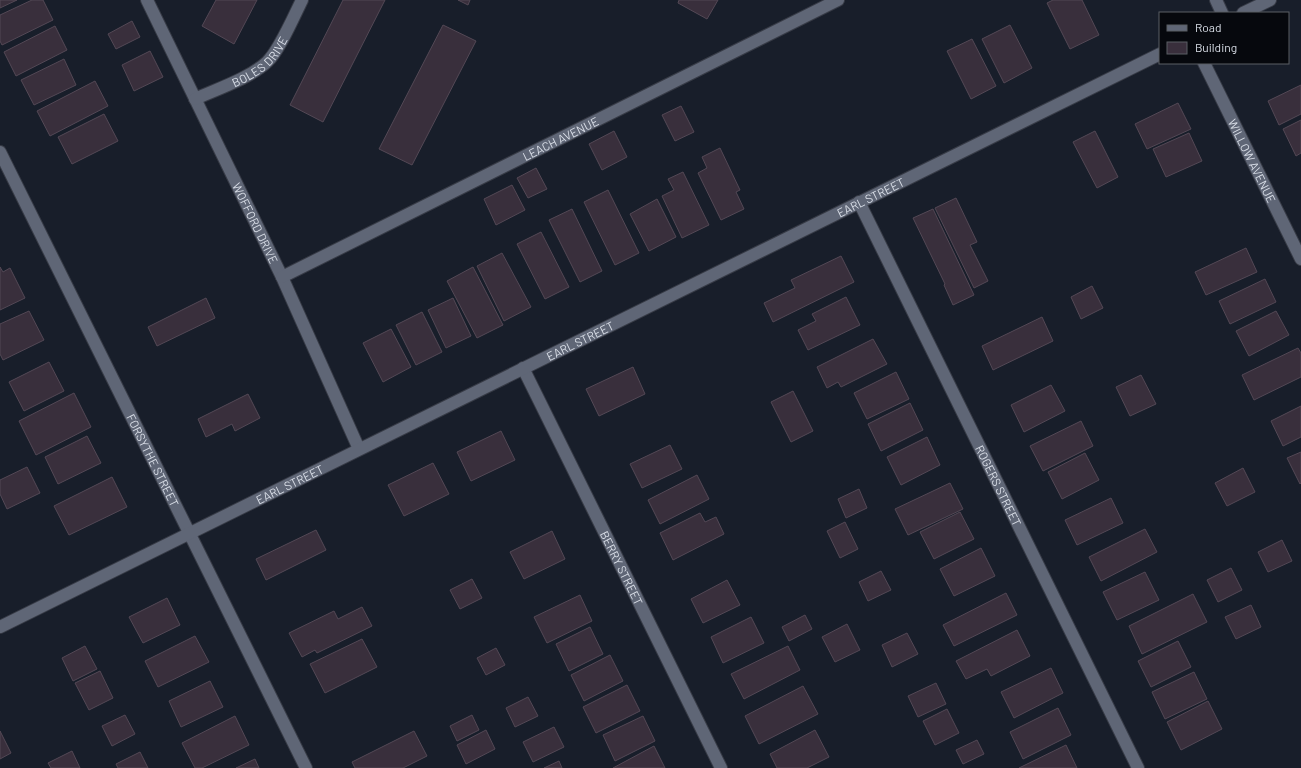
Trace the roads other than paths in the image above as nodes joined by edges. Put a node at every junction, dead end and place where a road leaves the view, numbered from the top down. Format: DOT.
graph roads {
  1 [pos="147,0"];
  2 [pos="302,0"];
  3 [pos="1216,0"];
  4 [pos="1270,0"];
  5 [pos="831,2"];
  6 [pos="1222,12"];
  7 [pos="1245,12"];
  8 [pos="1159,54"];
  9 [pos="1204,64"];
  10 [pos="195,99"];
  11 [pos="0,152"];
  12 [pos="858,202"];
  13 [pos="1301,259"];
  14 [pos="282,277"];
  15 [pos="523,368"];
  16 [pos="359,449"];
  17 [pos="190,533"];
  18 [pos="0,627"];
  19 [pos="306,768"];
  20 [pos="721,768"];
  21 [pos="1138,768"];
  1 -- 10 [label="street, WOFFORD DRIVE"];
  2 -- 10 [label="street, BOLES DRIVE"];
  3 -- 6 [label="street"];
  4 -- 7 [label="street"];
  5 -- 14 [label="street, LEACH AVENUE"];
  8 -- 12 [label="street, EARL STREET"];
  9 -- 13 [label="street, WILLOW AVENUE"];
  10 -- 14 [label="street, WOFFORD DRIVE"];
  11 -- 17 [label="street, FORSYTHE STREET"];
  12 -- 15 [label="street, EARL STREET"];
  12 -- 21 [label="street, ROGERS STREET"];
  14 -- 16 [label="street, WOFFORD DRIVE"];
  15 -- 16 [label="street, EARL STREET"];
  15 -- 20 [label="street, BERRY STREET"];
  16 -- 17 [label="street, EARL STREET"];
  17 -- 18 [label="street, EARL STREET"];
  17 -- 19 [label="street, FORSYTHE STREET"];
}
